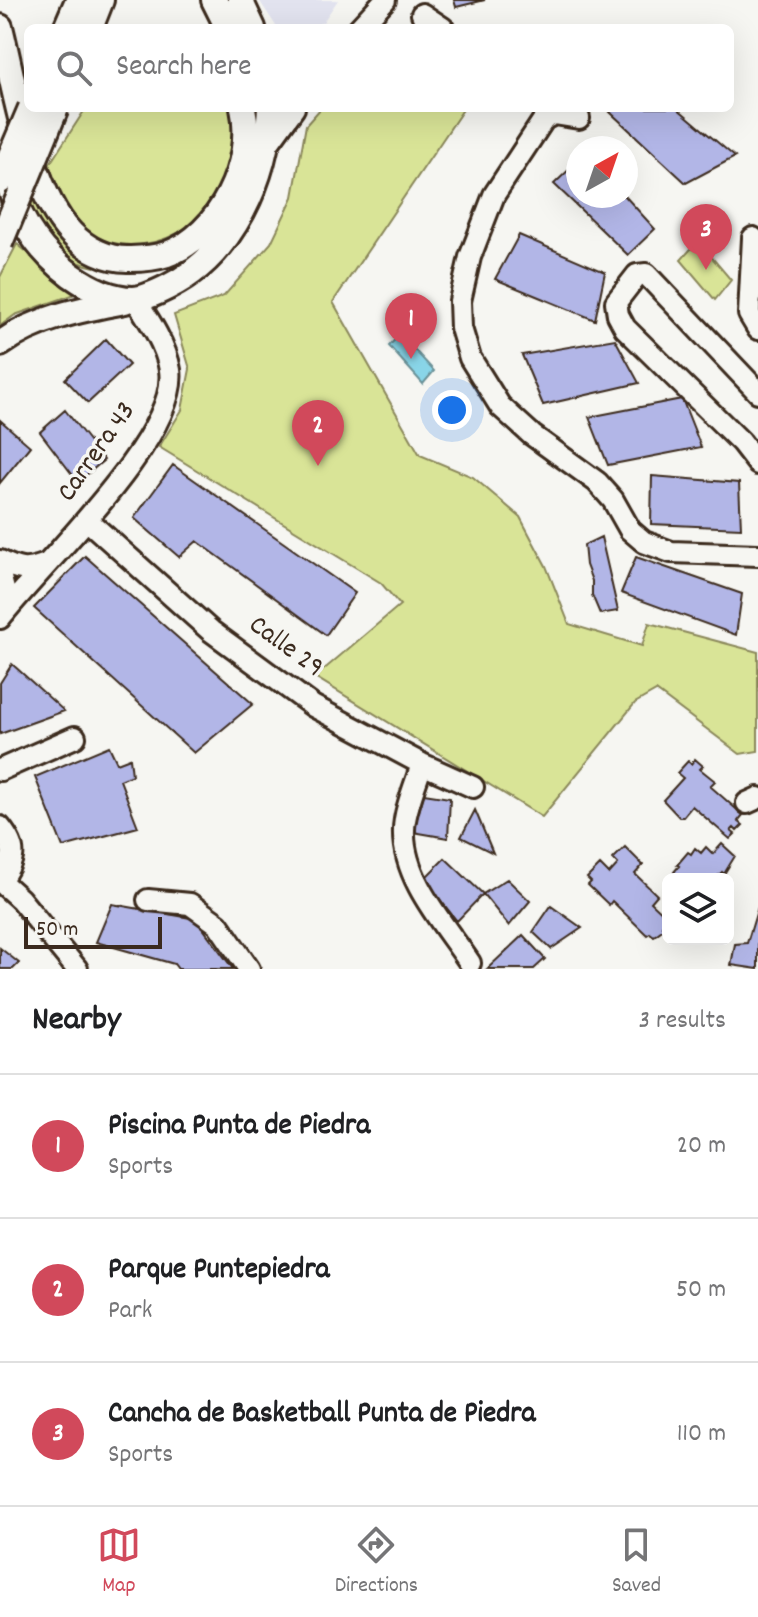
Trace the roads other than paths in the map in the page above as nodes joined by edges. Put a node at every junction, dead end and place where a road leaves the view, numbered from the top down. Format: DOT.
graph roads {
  1 [pos="78,0"];
  2 [pos="101,0"];
  3 [pos="214,0"];
  4 [pos="240,0"];
  5 [pos="385,0"];
  6 [pos="422,14"];
  7 [pos="68,24"];
  8 [pos="92,24"];
  9 [pos="226,24"];
  10 [pos="251,24"];
  11 [pos="363,24"];
  12 [pos="437,24"];
  13 [pos="0,27"];
  14 [pos="29,112"];
  15 [pos="54,112"];
  16 [pos="62,112"];
  17 [pos="243,112"];
  18 [pos="260,112"];
  19 [pos="270,112"];
  20 [pos="291,112"];
  21 [pos="579,118"];
  22 [pos="43,141"];
  23 [pos="265,148"];
  24 [pos="0,155"];
  25 [pos="0,181"];
  26 [pos="753,238"];
  27 [pos="0,243"];
  28 [pos="135,299"];
  29 [pos="758,329"];
  30 [pos="0,344"];
  31 [pos="758,392"];
  32 [pos="758,464"];
  33 [pos="87,520"];
  34 [pos="758,555"];
  35 [pos="0,561"];
  36 [pos="44,565"];
  37 [pos="0,574"];
  38 [pos="2,615"];
  39 [pos="75,737"];
  40 [pos="422,764"];
  41 [pos="0,770"];
  42 [pos="473,787"];
  43 [pos="0,827"];
  44 [pos="0,881"];
  45 [pos="148,900"];
  46 [pos="470,963"];
  47 [pos="77,969"];
  48 [pos="249,969"];
  1 -- 7 [label="main road"];
  2 -- 8 [label="main road"];
  3 -- 9 [label="main road"];
  4 -- 10 [label="main road"];
  5 -- 11 [label="street"];
  6 -- 12 [label="street"];
  13 -- 17 [label="main road"];
  14 -- 25 [label="main road, bridge"];
  15 -- 22 [label="main road, bridge"];
  16 -- 22 [label="main road, bridge"];
  18 -- 23 [label="main road"];
  19 -- 23 [label="main road"];
  20 -- 23 [label="street"];
  21 -- 34 [label="street"];
  22 -- 27 [label="main road, bridge"];
  23 -- 28 [label="main road"];
  24 -- 28 [label="main road"];
  26 -- 29 [label="street"];
  28 -- 30 [label="main road"];
  28 -- 33 [label="street, Carrera 43"];
  31 -- 32 [label="street"];
  33 -- 36 [label="street, Carrera 43"];
  33 -- 40 [label="street, Calle 29"];
  35 -- 36 [label="street"];
  36 -- 38 [label="street, Carrera 43"];
  37 -- 38 [label="street"];
  39 -- 41 [label="street"];
  40 -- 42 [label="street, Calle 29"];
  40 -- 46 [label="street"];
  43 -- 44 [label="street"];
  44 -- 47 [label="street"];
  45 -- 48 [label="street"];
}
